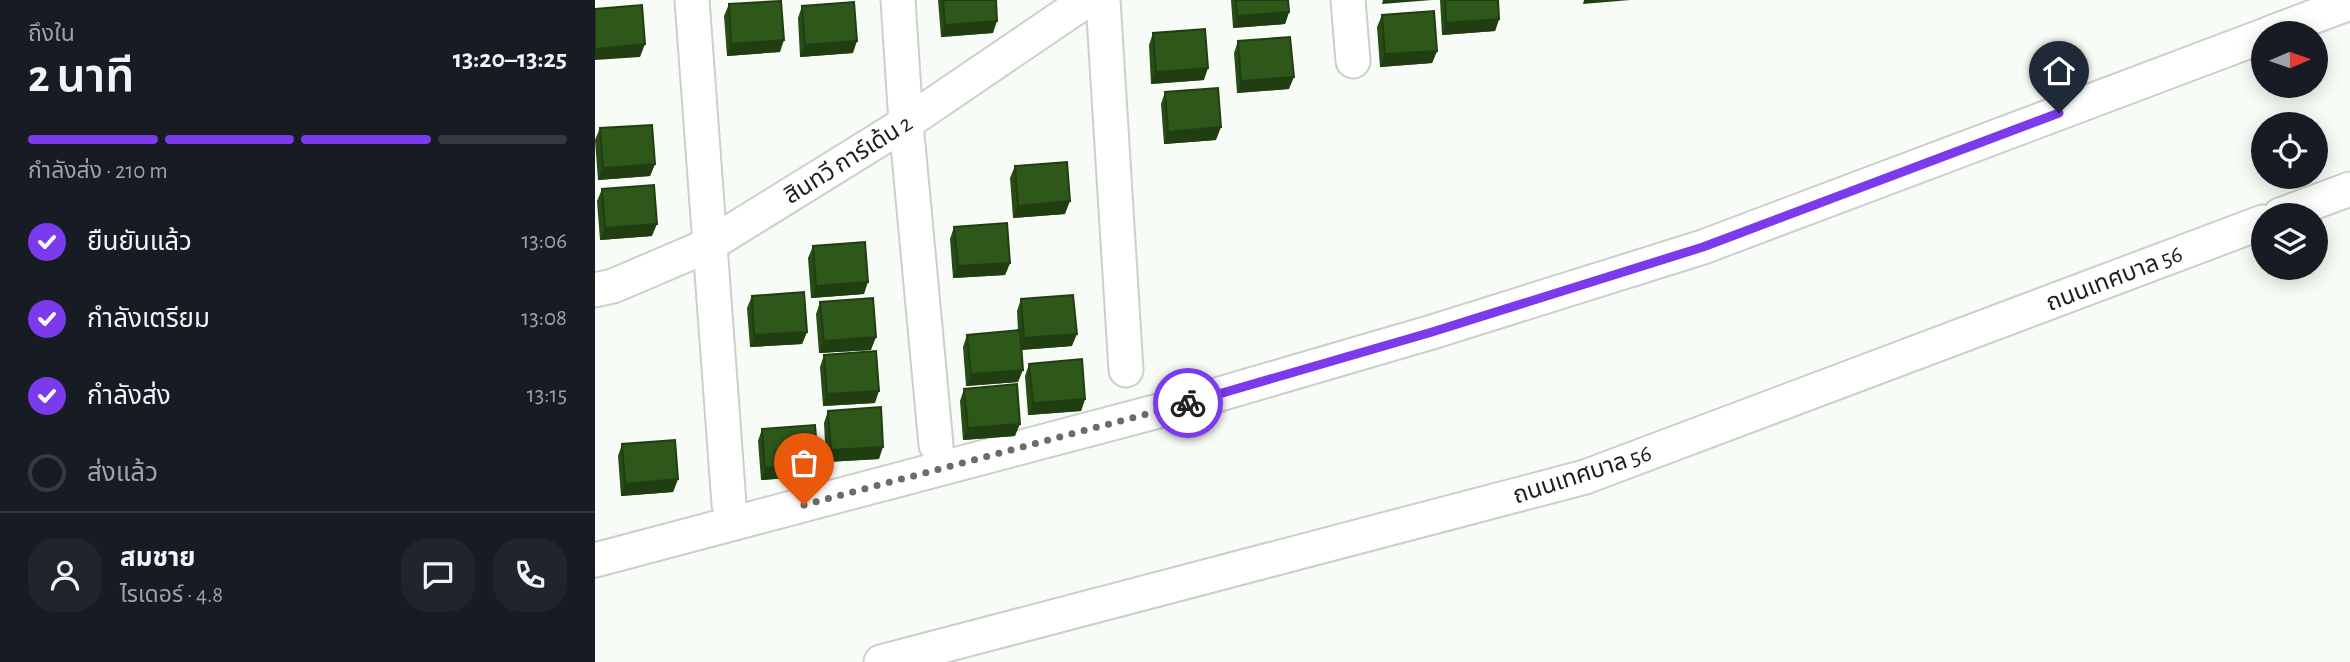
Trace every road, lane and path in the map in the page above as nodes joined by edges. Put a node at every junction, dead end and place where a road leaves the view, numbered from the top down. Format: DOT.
graph roads {
  1 [pos="692,0"];
  2 [pos="898,0"];
  3 [pos="1087,0"];
  4 [pos="1103,0"];
  5 [pos="1348,0"];
  6 [pos="2350,3"];
  7 [pos="2302,21"];
  8 [pos="2251,41"];
  9 [pos="1353,61"];
  10 [pos="906,123"];
  11 [pos="2350,189"];
  12 [pos="2312,203"];
  13 [pos="2251,227"];
  14 [pos="709,245"];
  15 [pos="595,290"];
  16 [pos="1126,370"];
  17 [pos="936,445"];
  18 [pos="729,504"];
  19 [pos="595,560"];
  20 [pos="881,662"];
  1 -- 14 [label="street"];
  2 -- 10 [label="street"];
  3 -- 10 [label="street, สินทวี การ์เด้น 2"];
  4 -- 16 [label="street"];
  5 -- 9 [label="street"];
  6 -- 7 [label="street"];
  8 -- 19 [label="street"];
  10 -- 14 [label="street, สินทวี การ์เด้น 2"];
  10 -- 17 [label="street"];
  11 -- 12 [label="street"];
  13 -- 20 [label="street, ถนนเทศบาล 56"];
  14 -- 15 [label="street, สินทวี การ์เด้น 2"];
  14 -- 18 [label="street"];
}
